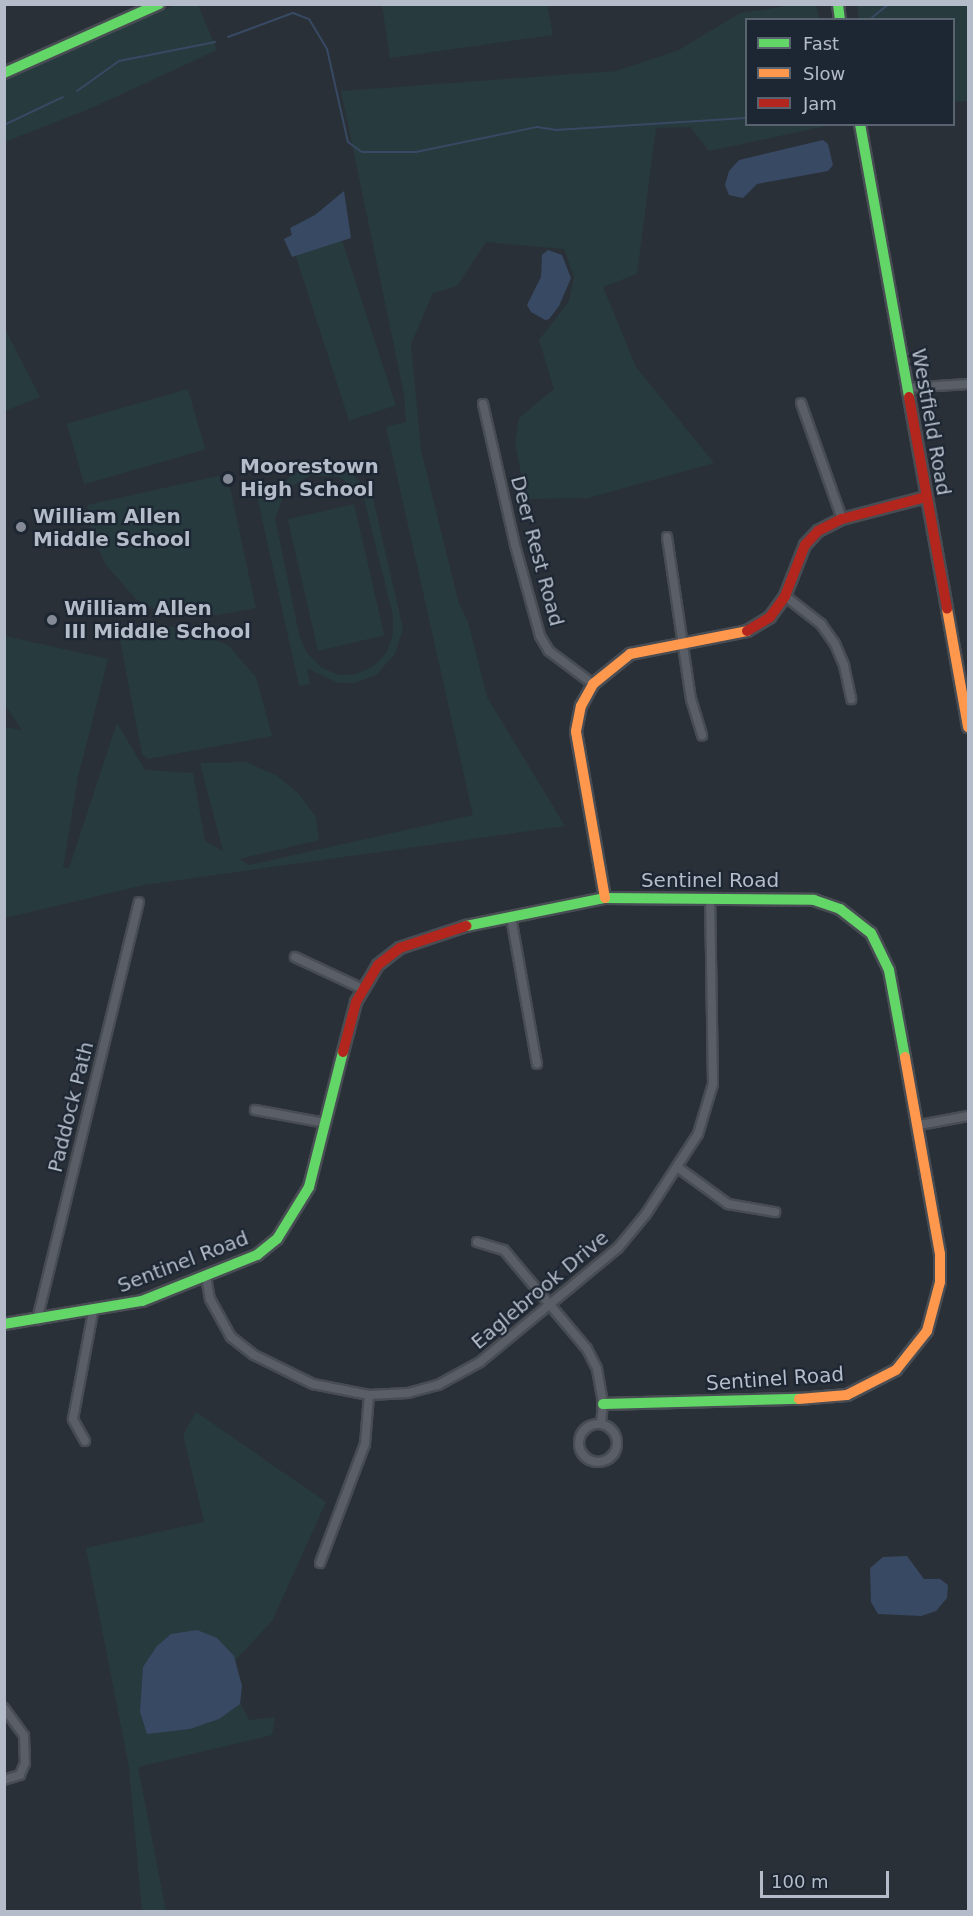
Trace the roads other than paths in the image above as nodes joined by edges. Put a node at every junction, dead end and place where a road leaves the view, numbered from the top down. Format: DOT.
graph roads {
  1 [pos="159,4"];
  2 [pos="4,74"];
  3 [pos="860,126"];
  4 [pos="969,384"];
  5 [pos="906,388"];
  6 [pos="801,403"];
  7 [pos="483,404"];
  8 [pos="926,497"];
  9 [pos="842,519"];
  10 [pos="667,537"];
  11 [pos="785,596"];
  12 [pos="681,643"];
  13 [pos="593,684"];
  14 [pos="851,699"];
  15 [pos="969,727"];
  16 [pos="702,735"];
  17 [pos="605,898"];
  18 [pos="710,899"];
  19 [pos="139,902"];
  20 [pos="511,916"];
  21 [pos="295,957"];
  22 [pos="363,988"];
  23 [pos="537,1065"];
  24 [pos="255,1110"];
  25 [pos="969,1116"];
  26 [pos="325,1123"];
  27 [pos="919,1125"];
  28 [pos="677,1167"];
  29 [pos="775,1212"];
  30 [pos="477,1242"];
  31 [pos="206,1277"];
  32 [pos="553,1304"];
  33 [pos="93,1312"];
  34 [pos="37,1320"];
  35 [pos="4,1324"];
  36 [pos="369,1395"];
  37 [pos="603,1404"];
  38 [pos="601,1423"];
  39 [pos="85,1441"];
  40 [pos="320,1563"];
  41 [pos="4,1708"];
  42 [pos="4,1780"];
  1 -- 2 [label="street"];
  3 -- 5 [label="street, Westfield Road"];
  4 -- 5 [label="street"];
  5 -- 8 [label="street, Westfield Road"];
  6 -- 9 [label="street"];
  7 -- 13 [label="street, Deer Rest Road"];
  8 -- 9 [label="street"];
  8 -- 15 [label="street, Westfield Road"];
  9 -- 11 [label="street"];
  10 -- 12 [label="street"];
  11 -- 12 [label="street"];
  11 -- 14 [label="street"];
  12 -- 13 [label="street"];
  12 -- 16 [label="street"];
  13 -- 17 [label="street"];
  17 -- 18 [label="street, Sentinel Road"];
  17 -- 20 [label="street, Sentinel Road"];
  18 -- 27 [label="street, Sentinel Road"];
  18 -- 28 [label="street, Eaglebrook Drive"];
  19 -- 34 [label="street, Paddock Path"];
  20 -- 22 [label="street, Sentinel Road"];
  20 -- 23 [label="street"];
  21 -- 22 [label="street"];
  22 -- 26 [label="street, Sentinel Road"];
  24 -- 26 [label="street"];
  25 -- 27 [label="street"];
  26 -- 31 [label="street, Sentinel Road"];
  27 -- 37 [label="street, Sentinel Road"];
  28 -- 29 [label="street"];
  28 -- 32 [label="street, Eaglebrook Drive"];
  30 -- 32 [label="street"];
  31 -- 33 [label="street, Sentinel Road"];
  31 -- 36 [label="street, Eaglebrook Drive"];
  32 -- 36 [label="street, Eaglebrook Drive"];
  32 -- 37 [label="street"];
  33 -- 34 [label="street, Sentinel Road"];
  33 -- 39 [label="street"];
  34 -- 35 [label="street, Sentinel Road"];
  36 -- 40 [label="street"];
  37 -- 38 [label="street"];
  38 -- 38 [label="street"];
  41 -- 42 [label="street"];
}
